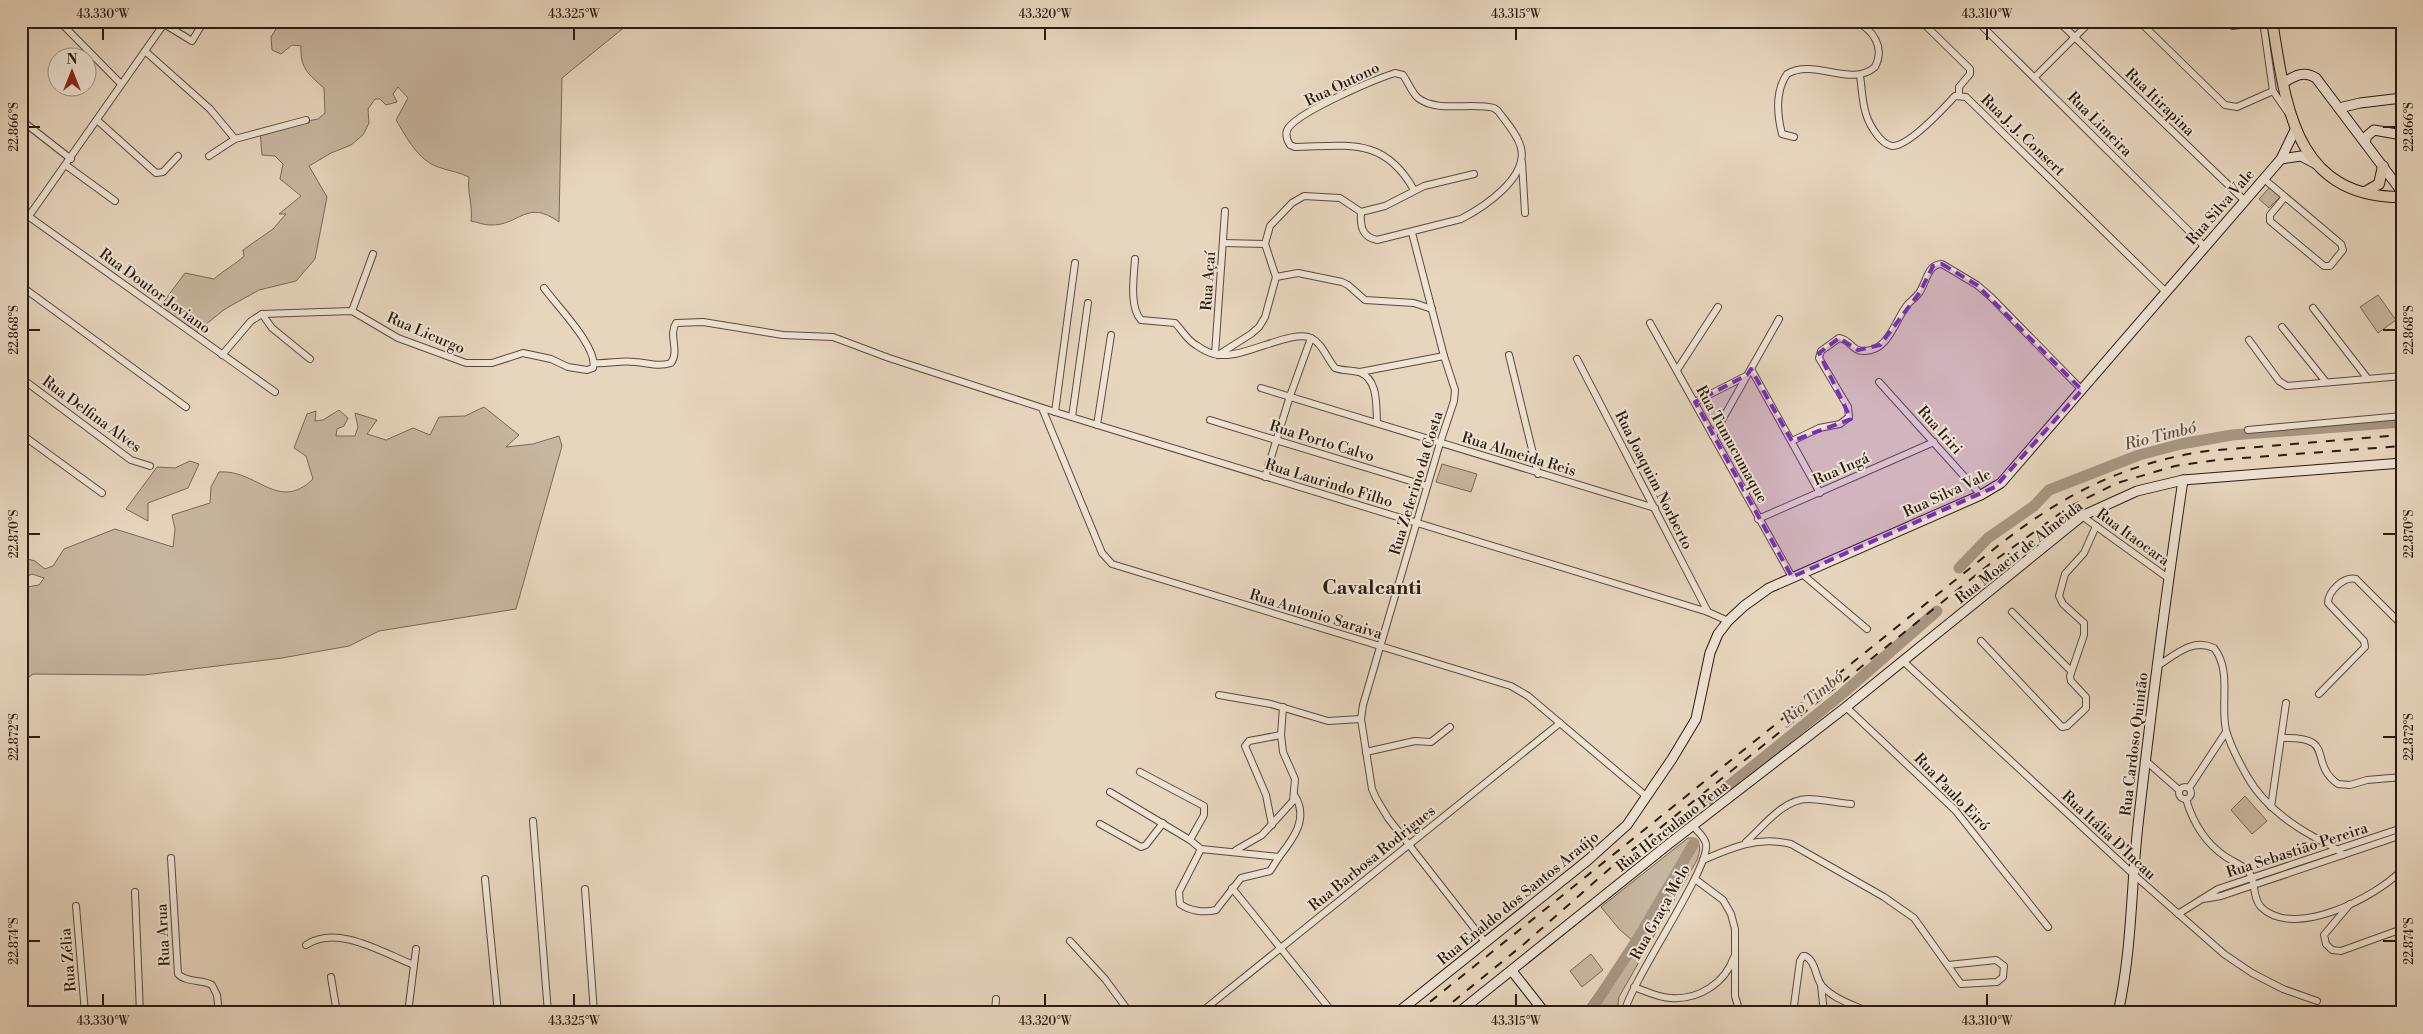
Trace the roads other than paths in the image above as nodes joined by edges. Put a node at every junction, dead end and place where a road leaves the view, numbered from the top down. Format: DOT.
graph roads {
  1 [pos="59,21"];
  2 [pos="204,21"];
  3 [pos="1856,21"];
  4 [pos="1921,21"];
  5 [pos="1977,21"];
  6 [pos="2058,21"];
  7 [pos="2091,21"];
  8 [pos="2140,21"];
  9 [pos="2220,21"];
  10 [pos="165,22"];
  11 [pos="2266,22"];
  12 [pos="2074,38"];
  13 [pos="146,50"];
  14 [pos="1860,76"];
  15 [pos="2035,77"];
  16 [pos="2284,83"];
  17 [pos="121,84"];
  18 [pos="2273,91"];
  19 [pos="1959,95"];
  20 [pos="2402,98"];
  21 [pos="2339,108"];
  22 [pos="2291,117"];
  23 [pos="21,120"];
  24 [pos="97,120"];
  25 [pos="306,120"];
  26 [pos="2296,130"];
  27 [pos="2402,134"];
  28 [pos="1794,137"];
  29 [pos="235,139"];
  30 [pos="2365,142"];
  31 [pos="178,156"];
  32 [pos="210,156"];
  33 [pos="71,159"];
  34 [pos="2281,159"];
  35 [pos="1522,160"];
  36 [pos="2316,164"];
  37 [pos="67,166"];
  38 [pos="2383,166"];
  39 [pos="1474,174"];
  40 [pos="2264,178"];
  41 [pos="1414,190"];
  42 [pos="2365,192"];
  43 [pos="2402,192"];
  44 [pos="2402,196"];
  45 [pos="2285,197"];
  46 [pos="2388,197"];
  47 [pos="115,201"];
  48 [pos="2245,201"];
  49 [pos="2402,203"];
  50 [pos="21,211"];
  51 [pos="1225,211"];
  52 [pos="1361,212"];
  53 [pos="1525,213"];
  54 [pos="30,216"];
  55 [pos="1412,233"];
  56 [pos="1223,243"];
  57 [pos="1264,244"];
  58 [pos="2204,246"];
  59 [pos="373,254"];
  60 [pos="1135,259"];
  61 [pos="1075,263"];
  62 [pos="1276,277"];
  63 [pos="21,286"];
  64 [pos="544,288"];
  65 [pos="2166,292"];
  66 [pos="1088,303"];
  67 [pos="1718,307"];
  68 [pos="2313,308"];
  69 [pos="1432,309"];
  70 [pos="352,311"];
  71 [pos="262,314"];
  72 [pos="1779,319"];
  73 [pos="1650,323"];
  74 [pos="2282,327"];
  75 [pos="1111,335"];
  76 [pos="1311,338"];
  77 [pos="2249,340"];
  78 [pos="222,355"];
  79 [pos="1216,355"];
  80 [pos="1509,355"];
  81 [pos="1444,356"];
  82 [pos="310,360"];
  83 [pos="1577,360"];
  84 [pos="594,362"];
  85 [pos="1751,369"];
  86 [pos="1677,370"];
  87 [pos="1360,372"];
  88 [pos="1747,375"];
  89 [pos="2402,376"];
  90 [pos="21,378"];
  91 [pos="2368,379"];
  92 [pos="1879,382"];
  93 [pos="2326,382"];
  94 [pos="1261,388"];
  95 [pos="2082,390"];
  96 [pos="275,392"];
  97 [pos="1290,396"];
  98 [pos="1695,402"];
  99 [pos="186,408"];
  100 [pos="1042,408"];
  101 [pos="1055,412"];
  102 [pos="2402,416"];
  103 [pos="1072,417"];
  104 [pos="1210,420"];
  105 [pos="1377,423"];
  106 [pos="1097,425"];
  107 [pos="2248,430"];
  108 [pos="21,434"];
  109 [pos="1713,436"];
  110 [pos="1276,440"];
  111 [pos="1792,441"];
  112 [pos="1934,442"];
  113 [pos="1440,443"];
  114 [pos="2402,463"];
  115 [pos="150,466"];
  116 [pos="1538,474"];
  117 [pos="1265,477"];
  118 [pos="2183,480"];
  119 [pos="1427,486"];
  120 [pos="102,493"];
  121 [pos="1820,493"];
  122 [pos="1981,495"];
  123 [pos="1655,508"];
  124 [pos="2082,516"];
  125 [pos="1758,519"];
  126 [pos="1416,523"];
  127 [pos="2096,526"];
  128 [pos="1796,575"];
  129 [pos="2168,578"];
  130 [pos="1708,612"];
  131 [pos="2012,612"];
  132 [pos="1728,621"];
  133 [pos="2402,625"];
  134 [pos="1867,629"];
  135 [pos="1981,641"];
  136 [pos="1381,647"];
  137 [pos="1903,661"];
  138 [pos="2159,665"];
  139 [pos="2071,671"];
  140 [pos="2319,694"];
  141 [pos="1219,695"];
  142 [pos="2286,703"];
  143 [pos="1283,707"];
  144 [pos="1846,707"];
  145 [pos="1361,719"];
  146 [pos="1560,723"];
  147 [pos="1450,727"];
  148 [pos="2226,732"];
  149 [pos="1280,735"];
  150 [pos="2282,738"];
  151 [pos="1366,752"];
  152 [pos="2146,761"];
  153 [pos="1140,772"];
  154 [pos="2402,777"];
  155 [pos="2189,788"];
  156 [pos="2180,790"];
  157 [pos="1110,792"];
  158 [pos="1295,796"];
  159 [pos="1646,796"];
  160 [pos="2186,799"];
  161 [pos="1851,804"];
  162 [pos="2271,807"];
  163 [pos="533,821"];
  164 [pos="1162,823"];
  165 [pos="1100,824"];
  166 [pos="1272,825"];
  167 [pos="1692,826"];
  168 [pos="2402,828"];
  169 [pos="2402,835"];
  170 [pos="1190,840"];
  171 [pos="1746,842"];
  172 [pos="1408,844"];
  173 [pos="1202,849"];
  174 [pos="2338,849"];
  175 [pos="1234,851"];
  176 [pos="2343,855"];
  177 [pos="171,858"];
  178 [pos="1278,858"];
  179 [pos="1703,860"];
  180 [pos="2402,870"];
  181 [pos="2133,874"];
  182 [pos="2251,878"];
  183 [pos="484,879"];
  184 [pos="1695,879"];
  185 [pos="2254,885"];
  186 [pos="1232,888"];
  187 [pos="585,889"];
  188 [pos="135,892"];
  189 [pos="21,897"];
  190 [pos="2202,899"];
  191 [pos="2351,902"];
  192 [pos="76,906"];
  193 [pos="2178,914"];
  194 [pos="21,918"];
  195 [pos="2048,927"];
  196 [pos="2402,929"];
  197 [pos="1070,941"];
  198 [pos="1485,942"];
  199 [pos="306,945"];
  200 [pos="416,949"];
  201 [pos="1282,950"];
  202 [pos="1734,956"];
  203 [pos="414,965"];
  204 [pos="1948,965"];
  205 [pos="1512,971"];
  206 [pos="331,977"];
  207 [pos="1821,985"];
  208 [pos="1634,987"];
  209 [pos="996,999"];
  210 [pos="2316,1001"];
  211 [pos="85,1013"];
  212 [pos="140,1013"];
  213 [pos="219,1013"];
  214 [pos="337,1013"];
  215 [pos="408,1013"];
  216 [pos="498,1013"];
  217 [pos="548,1013"];
  218 [pos="594,1013"];
  219 [pos="995,1013"];
  220 [pos="1130,1013"];
  221 [pos="1200,1013"];
  222 [pos="1332,1013"];
  223 [pos="1397,1013"];
  224 [pos="1458,1013"];
  225 [pos="1545,1013"];
  226 [pos="1624,1013"];
  227 [pos="1740,1013"];
  228 [pos="1792,1013"];
  229 [pos="1824,1013"];
  230 [pos="1871,1013"];
  231 [pos="2118,1013"];
  1 -- 17 [label="street"];
  2 -- 10 [label="street"];
  3 -- 14 [label="street"];
  4 -- 19 [label="street"];
  5 -- 15 [label="street, Rua Limeira"];
  6 -- 12 [label="street, Rua Itirapina"];
  7 -- 12 [label="street"];
  8 -- 18 [label="street"];
  9 -- 11 [label="street"];
  10 -- 13 [label="street"];
  11 -- 16 [label="main road"];
  11 -- 18 [label="street"];
  12 -- 15 [label="street"];
  12 -- 48 [label="street, Rua Itirapina"];
  13 -- 17 [label="street"];
  13 -- 29 [label="street"];
  14 -- 19 [label="street, Rua J. J. Consert"];
  14 -- 28 [label="street"];
  15 -- 58 [label="street, Rua Limeira"];
  16 -- 21 [label="street"];
  16 -- 22 [label="main road"];
  17 -- 24 [label="street"];
  18 -- 22 [label="street"];
  19 -- 65 [label="street, Rua J. J. Consert"];
  20 -- 21 [label="street"];
  21 -- 30 [label="street"];
  22 -- 26 [label="main road"];
  23 -- 33 [label="street"];
  24 -- 31 [label="street"];
  24 -- 33 [label="street"];
  25 -- 29 [label="street"];
  26 -- 34 [label="street, Rua Silva Vale"];
  26 -- 36 [label="main road"];
  27 -- 30 [label="street"];
  29 -- 32 [label="street"];
  30 -- 38 [label="street"];
  33 -- 37 [label="street"];
  34 -- 36 [label="street"];
  34 -- 40 [label="street, Rua Silva Vale"];
  35 -- 41 [label="street, Rua Outono"];
  35 -- 53 [label="street"];
  35 -- 55 [label="street"];
  36 -- 42 [label="main road"];
  37 -- 47 [label="street"];
  37 -- 54 [label="street"];
  38 -- 42 [label="main road"];
  38 -- 43 [label="street"];
  39 -- 41 [label="street"];
  40 -- 45 [label="street"];
  40 -- 48 [label="street, Rua Silva Vale"];
  41 -- 52 [label="street"];
  42 -- 46 [label="main road"];
  44 -- 46 [label="main road"];
  45 -- 45 [label="street"];
  46 -- 49 [label="street"];
  48 -- 58 [label="street, Rua Silva Vale"];
  50 -- 54 [label="street, Rua Doutor Joviano"];
  51 -- 56 [label="street, Rua Açaí"];
  52 -- 55 [label="street"];
  52 -- 57 [label="street"];
  54 -- 78 [label="street, Rua Doutor Joviano"];
  55 -- 69 [label="street, Rua Zeferino da Costa"];
  56 -- 57 [label="street"];
  56 -- 79 [label="street, Rua Açaí"];
  57 -- 62 [label="street"];
  58 -- 65 [label="street, Rua Silva Vale"];
  59 -- 70 [label="street"];
  60 -- 79 [label="street"];
  61 -- 101 [label="street"];
  62 -- 69 [label="street"];
  62 -- 79 [label="street"];
  63 -- 99 [label="street"];
  64 -- 84 [label="street"];
  65 -- 95 [label="street, Rua Silva Vale"];
  66 -- 103 [label="street"];
  67 -- 86 [label="street"];
  68 -- 91 [label="street"];
  69 -- 81 [label="street, Rua Zeferino da Costa"];
  70 -- 71 [label="street"];
  70 -- 84 [label="street, Rua Licurgo"];
  71 -- 78 [label="street"];
  71 -- 82 [label="street"];
  72 -- 85 [label="street"];
  73 -- 86 [label="street, Rua Tumucumaque"];
  74 -- 93 [label="street"];
  75 -- 106 [label="street"];
  76 -- 79 [label="street"];
  76 -- 87 [label="street"];
  76 -- 97 [label="street"];
  77 -- 93 [label="street"];
  78 -- 96 [label="street, Rua Doutor Joviano"];
  80 -- 116 [label="street"];
  81 -- 87 [label="street"];
  81 -- 113 [label="street, Rua Zeferino da Costa"];
  83 -- 123 [label="street, Rua Joaquim Norberto"];
  84 -- 100 [label="street, Rua Laurindo Filho"];
  85 -- 88 [label="street"];
  85 -- 111 [label="street"];
  86 -- 98 [label="street, Rua Tumucumaque"];
  87 -- 105 [label="street"];
  88 -- 98 [label="street"];
  88 -- 109 [label="street"];
  89 -- 91 [label="street"];
  90 -- 115 [label="street, Rua Delfina Alves"];
  91 -- 93 [label="street"];
  92 -- 112 [label="street, Rua Iriri"];
  94 -- 97 [label="street, Rua Almeida Reis"];
  95 -- 111 [label="street"];
  95 -- 122 [label="street, Rua Silva Vale"];
  97 -- 105 [label="street, Rua Almeida Reis"];
  97 -- 110 [label="street"];
  98 -- 109 [label="street, Rua Tumucumaque"];
  100 -- 101 [label="street, Rua Laurindo Filho"];
  100 -- 136 [label="street, Rua Antonio Saraiva"];
  101 -- 103 [label="street, Rua Laurindo Filho"];
  102 -- 107 [label="street"];
  103 -- 106 [label="street, Rua Laurindo Filho"];
  104 -- 110 [label="street, Rua Porto Calvo"];
  105 -- 113 [label="street, Rua Almeida Reis"];
  106 -- 117 [label="street, Rua Laurindo Filho"];
  108 -- 120 [label="street"];
  109 -- 125 [label="street, Rua Tumucumaque"];
  110 -- 117 [label="street"];
  110 -- 119 [label="street, Rua Porto Calvo"];
  111 -- 121 [label="street"];
  112 -- 121 [label="street, Rua Ingá"];
  112 -- 122 [label="street, Rua Iriri"];
  113 -- 116 [label="street, Rua Almeida Reis"];
  113 -- 119 [label="street, Rua Zeferino da Costa"];
  114 -- 118 [label="street, Rua Moacir de Almeida"];
  116 -- 123 [label="street, Rua Almeida Reis"];
  117 -- 126 [label="street, Rua Laurindo Filho"];
  118 -- 124 [label="street, Rua Moacir de Almeida"];
  118 -- 129 [label="street, Rua Cardoso Quintão"];
  119 -- 126 [label="street, Rua Zeferino da Costa"];
  121 -- 125 [label="street, Rua Ingá"];
  122 -- 128 [label="street, Rua Silva Vale"];
  123 -- 130 [label="street, Rua Joaquim Norberto"];
  124 -- 127 [label="street, Rua Itaocara"];
  124 -- 137 [label="street, Rua Moacir de Almeida"];
  125 -- 128 [label="street, Rua Tumucumaque"];
  126 -- 130 [label="street, Rua Laurindo Filho"];
  126 -- 136 [label="street, Rua Zeferino da Costa"];
  127 -- 129 [label="street, Rua Itaocara"];
  127 -- 139 [label="street"];
  128 -- 132 [label="street, Rua Silva Vale"];
  128 -- 134 [label="street, Rua Tumucumaque"];
  129 -- 138 [label="street, Rua Cardoso Quintão"];
  130 -- 132 [label="street, Rua Laurindo Filho"];
  131 -- 139 [label="street"];
  132 -- 159 [label="street, Rua Silva Vale"];
  133 -- 140 [label="street"];
  135 -- 139 [label="street"];
  136 -- 145 [label="street, Rua Zeferino da Costa"];
  136 -- 146 [label="street, Rua Antonio Saraiva"];
  137 -- 144 [label="street, Rua Herculano Pena"];
  137 -- 181 [label="street, Rua Itália D'Incau"];
  138 -- 148 [label="street"];
  138 -- 152 [label="street, Rua Cardoso Quintão"];
  141 -- 143 [label="street"];
  142 -- 150 [label="street"];
  143 -- 145 [label="street"];
  143 -- 149 [label="street"];
  144 -- 167 [label="street, Rua Herculano Pena"];
  144 -- 195 [label="street, Rua Paulo Eiró"];
  145 -- 151 [label="street, Rua Zeferino da Costa"];
  146 -- 159 [label="street, Rua Antonio Saraiva"];
  146 -- 172 [label="street, Rua Barbosa Rodrigues"];
  147 -- 151 [label="street"];
  148 -- 155 [label="street"];
  148 -- 162 [label="street"];
  149 -- 158 [label="street"];
  149 -- 166 [label="street"];
  150 -- 154 [label="street"];
  150 -- 162 [label="street"];
  151 -- 172 [label="street, Rua Zeferino da Costa"];
  152 -- 156 [label="street"];
  152 -- 181 [label="street, Rua Cardoso Quintão"];
  153 -- 170 [label="street"];
  155 -- 156 [label="street"];
  155 -- 160 [label="street"];
  156 -- 160 [label="street"];
  157 -- 164 [label="street"];
  158 -- 166 [label="street"];
  158 -- 178 [label="street"];
  159 -- 198 [label="street, Rua Enaldo dos Santos Araújo"];
  160 -- 182 [label="street"];
  161 -- 171 [label="street"];
  162 -- 174 [label="street"];
  163 -- 217 [label="street"];
  164 -- 165 [label="street"];
  164 -- 170 [label="street"];
  166 -- 175 [label="street"];
  167 -- 179 [label="street, Rua Graça Melo"];
  167 -- 205 [label="street, Rua Herculano Pena"];
  168 -- 174 [label="street, Rua Sebastião Pereira"];
  169 -- 176 [label="street, Rua Sebastião Pereira"];
  170 -- 173 [label="street"];
  171 -- 179 [label="street"];
  171 -- 204 [label="street"];
  172 -- 198 [label="street, Rua Zeferino da Costa"];
  172 -- 201 [label="street, Rua Barbosa Rodrigues"];
  173 -- 175 [label="street"];
  173 -- 186 [label="street"];
  174 -- 176 [label="street"];
  174 -- 182 [label="street, Rua Sebastião Pereira"];
  175 -- 178 [label="street"];
  176 -- 185 [label="street, Rua Sebastião Pereira"];
  177 -- 213 [label="street, Rua Arua"];
  178 -- 186 [label="street"];
  179 -- 184 [label="street, Rua Graça Melo"];
  180 -- 191 [label="street"];
  181 -- 193 [label="street, Rua Itália D'Incau"];
  181 -- 231 [label="street, Rua Cardoso Quintão"];
  182 -- 185 [label="street"];
  182 -- 190 [label="street, Rua Sebastião Pereira"];
  183 -- 216 [label="street"];
  184 -- 202 [label="street"];
  184 -- 208 [label="street, Rua Graça Melo"];
  185 -- 190 [label="street, Rua Sebastião Pereira"];
  185 -- 191 [label="street"];
  186 -- 201 [label="street"];
  187 -- 218 [label="street"];
  188 -- 212 [label="street"];
  189 -- 194 [label="street"];
  190 -- 193 [label="street, Rua Sebastião Pereira"];
  191 -- 196 [label="street"];
  192 -- 211 [label="street, Rua Zélia"];
  193 -- 210 [label="street, Rua Itália D'Incau"];
  197 -- 220 [label="street"];
  198 -- 223 [label="street, Rua Enaldo dos Santos Araújo"];
  199 -- 203 [label="street"];
  200 -- 203 [label="street"];
  201 -- 221 [label="street, Rua Barbosa Rodrigues"];
  201 -- 222 [label="street"];
  202 -- 208 [label="street"];
  202 -- 227 [label="street"];
  203 -- 215 [label="street"];
  204 -- 204 [label="street"];
  205 -- 224 [label="street, Rua Herculano Pena"];
  205 -- 225 [label="street"];
  206 -- 214 [label="street"];
  207 -- 228 [label="street"];
  207 -- 229 [label="street"];
  207 -- 230 [label="street"];
  208 -- 226 [label="street, Rua Graça Melo"];
  209 -- 219 [label="street"];
}
